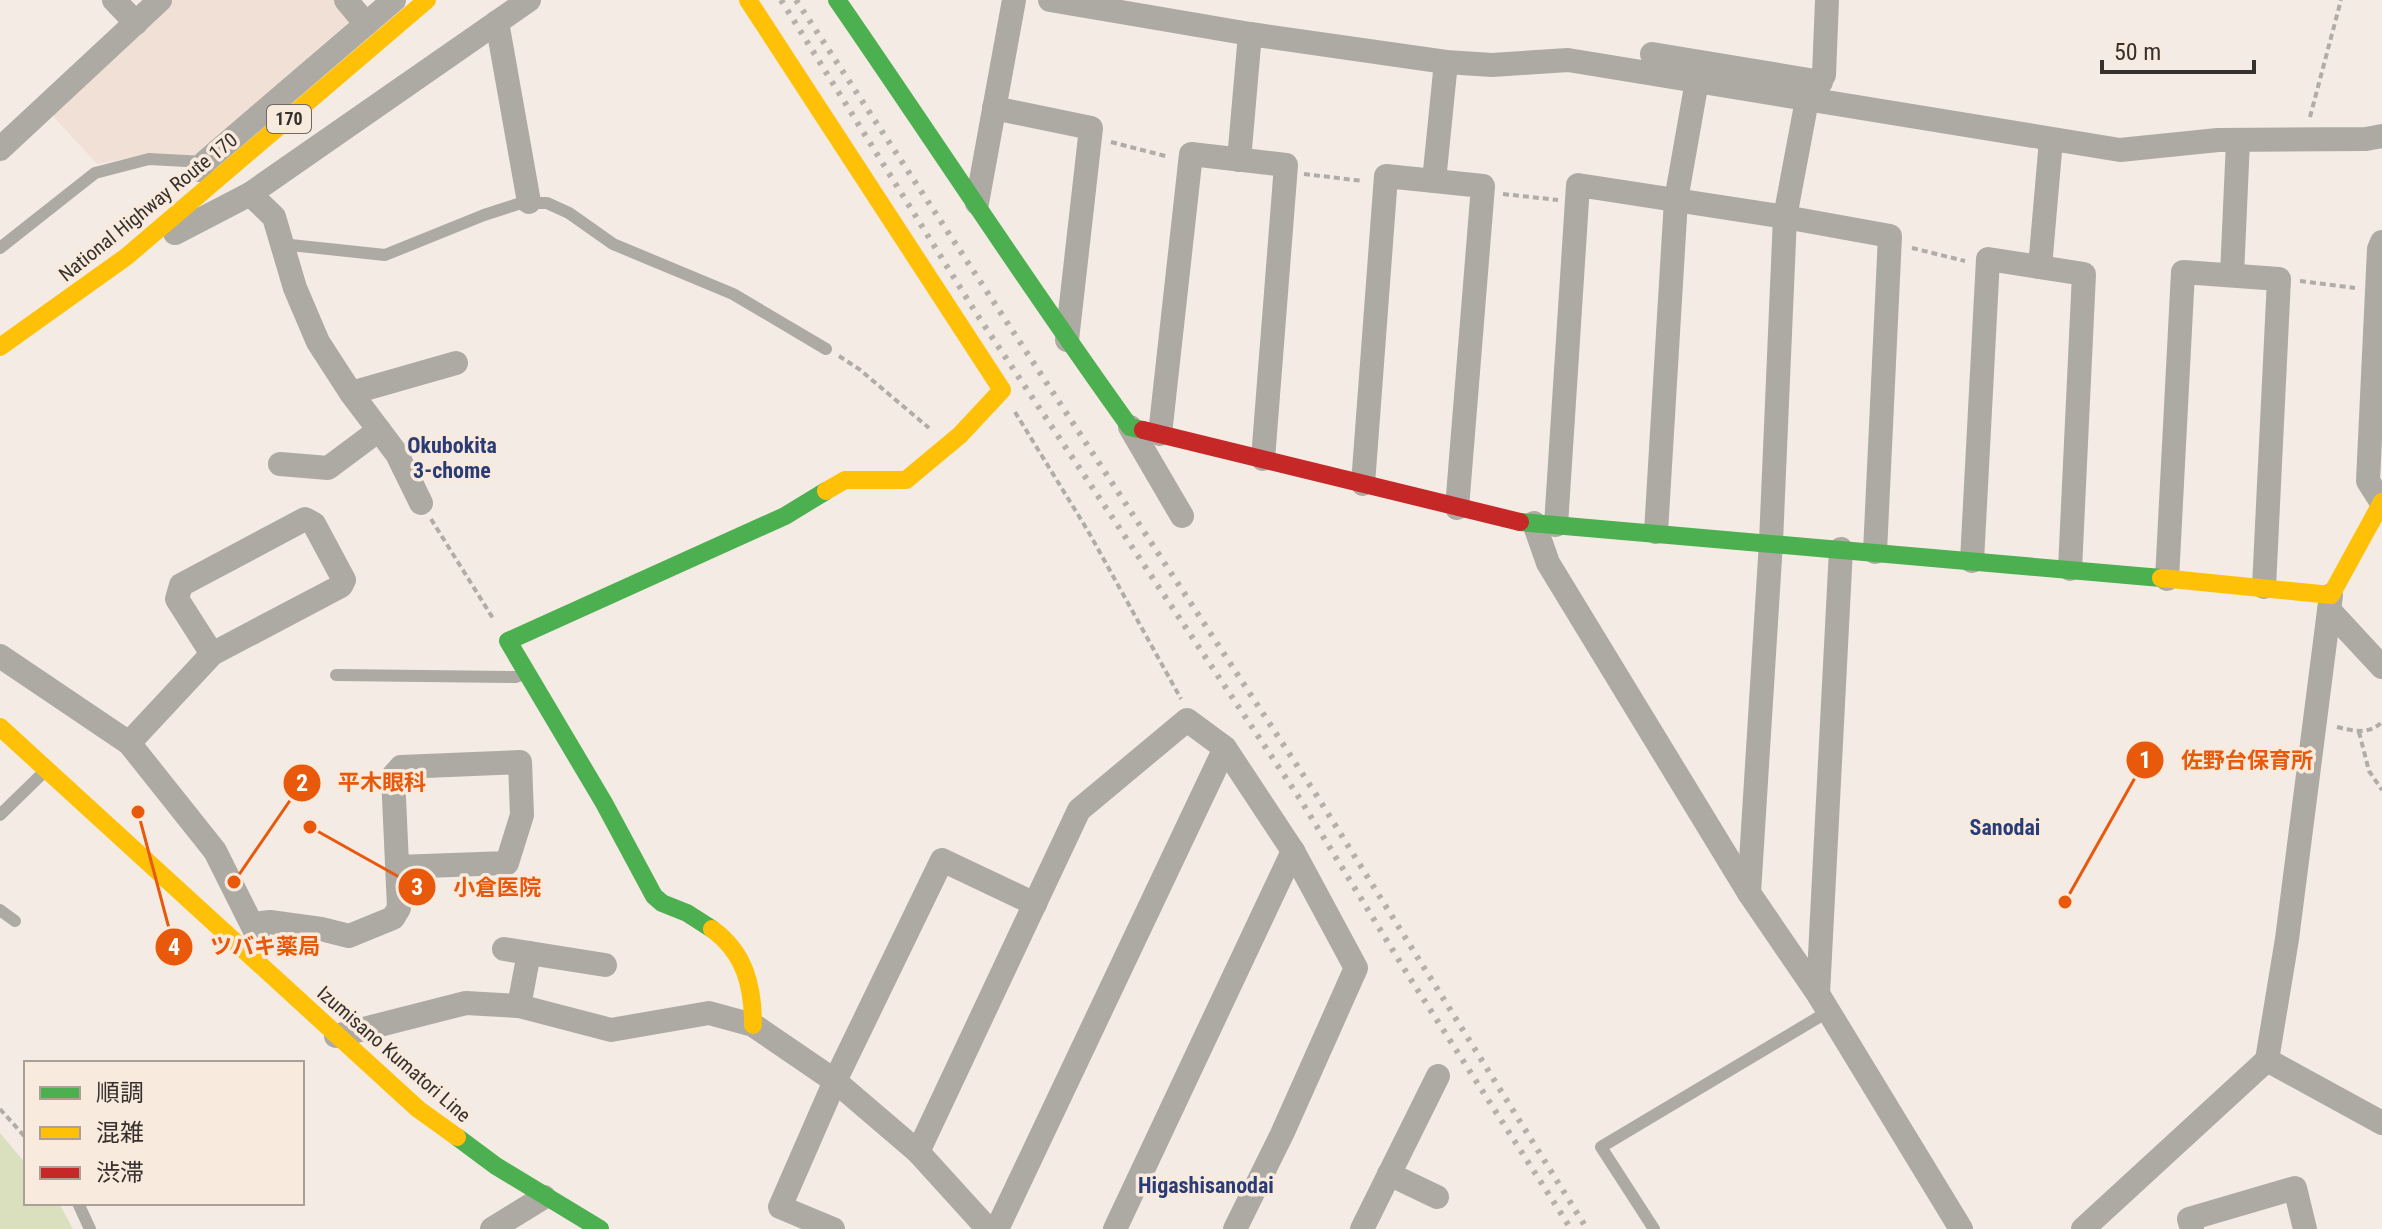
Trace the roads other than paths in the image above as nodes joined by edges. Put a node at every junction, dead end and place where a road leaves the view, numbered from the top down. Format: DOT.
graph roads {
  1 [pos="114,0"];
  2 [pos="160,0"];
  3 [pos="346,0"];
  4 [pos="394,0"];
  5 [pos="427,0"];
  6 [pos="529,0"];
  7 [pos="748,0"];
  8 [pos="837,0"];
  9 [pos="1014,0"];
  10 [pos="1050,0"];
  11 [pos="1827,0"];
  12 [pos="497,22"];
  13 [pos="136,23"];
  14 [pos="366,24"];
  15 [pos="1250,34"];
  16 [pos="1652,54"];
  17 [pos="1446,62"];
  18 [pos="1697,81"];
  19 [pos="1814,91"];
  20 [pos="994,108"];
  21 [pos="2382,136"];
  22 [pos="2051,140"];
  23 [pos="2238,141"];
  24 [pos="0,149"];
  25 [pos="1239,160"];
  26 [pos="205,162"];
  27 [pos="1434,181"];
  28 [pos="250,194"];
  29 [pos="1676,200"];
  30 [pos="529,202"];
  31 [pos="977,203"];
  32 [pos="1785,217"];
  33 [pos="150,237"];
  34 [pos="2382,242"];
  35 [pos="281,244"];
  36 [pos="0,248"];
  37 [pos="126,257"];
  38 [pos="2040,267"];
  39 [pos="2232,275"];
  40 [pos="1067,340"];
  41 [pos="0,347"];
  42 [pos="826,349"];
  43 [pos="456,363"];
  44 [pos="351,393"];
  45 [pos="1130,427"];
  46 [pos="379,430"];
  47 [pos="1160,434"];
  48 [pos="1263,459"];
  49 [pos="280,464"];
  50 [pos="1363,484"];
  51 [pos="2382,502"];
  52 [pos="421,503"];
  53 [pos="1457,508"];
  54 [pos="1182,516"];
  55 [pos="1545,524"];
  56 [pos="1656,532"];
  57 [pos="1771,542"];
  58 [pos="1841,549"];
  59 [pos="1875,552"];
  60 [pos="1972,561"];
  61 [pos="2070,569"];
  62 [pos="2167,579"];
  63 [pos="2264,587"];
  64 [pos="2330,602"];
  65 [pos="212,654"];
  66 [pos="0,656"];
  67 [pos="2382,667"];
  68 [pos="527,673"];
  69 [pos="336,675"];
  70 [pos="0,727"];
  71 [pos="129,743"];
  72 [pos="1225,748"];
  73 [pos="47,770"];
  74 [pos="0,815"];
  75 [pos="1293,851"];
  76 [pos="397,867"];
  77 [pos="1749,893"];
  78 [pos="1035,904"];
  79 [pos="0,910"];
  80 [pos="15,921"];
  81 [pos="253,924"];
  82 [pos="504,949"];
  83 [pos="529,953"];
  84 [pos="605,965"];
  85 [pos="261,967"];
  86 [pos="1824,1002"];
  87 [pos="519,1006"];
  88 [pos="753,1025"];
  89 [pos="336,1036"];
  90 [pos="2267,1060"];
  91 [pos="1438,1076"];
  92 [pos="835,1081"];
  93 [pos="2382,1123"];
  94 [pos="918,1152"];
  95 [pos="1389,1174"];
  96 [pos="544,1197"];
  97 [pos="1437,1197"];
  98 [pos="79,1205"];
  99 [pos="90,1229"];
  100 [pos="492,1229"];
  101 [pos="600,1229"];
  102 [pos="833,1229"];
  103 [pos="988,1229"];
  104 [pos="997,1229"];
  105 [pos="1115,1229"];
  106 [pos="1235,1229"];
  107 [pos="1362,1229"];
  108 [pos="1654,1229"];
  109 [pos="1961,1229"];
  110 [pos="2083,1229"];
  111 [pos="2192,1229"];
  112 [pos="2305,1229"];
  1 -- 13 [label="street"];
  2 -- 13 [label="street"];
  3 -- 14 [label="street"];
  4 -- 14 [label="street"];
  5 -- 33 [label="main road, National Highway Route 170 / 170"];
  6 -- 12 [label="street"];
  7 -- 68 [label="main road"];
  8 -- 31 [label="main road"];
  9 -- 20 [label="street"];
  10 -- 15 [label="street"];
  11 -- 19 [label="street"];
  12 -- 28 [label="street"];
  12 -- 30 [label="street"];
  13 -- 24 [label="street"];
  14 -- 26 [label="street"];
  15 -- 17 [label="street"];
  15 -- 25 [label="street"];
  16 -- 19 [label="street"];
  17 -- 18 [label="street"];
  17 -- 27 [label="street"];
  18 -- 19 [label="street"];
  18 -- 29 [label="street"];
  19 -- 22 [label="street"];
  19 -- 32 [label="street"];
  20 -- 31 [label="street"];
  20 -- 40 [label="street"];
  21 -- 23 [label="street"];
  22 -- 23 [label="street"];
  22 -- 38 [label="street"];
  23 -- 39 [label="street"];
  25 -- 47 [label="street"];
  25 -- 48 [label="street"];
  26 -- 33 [label="street"];
  26 -- 36 [label="lane"];
  27 -- 50 [label="street"];
  27 -- 53 [label="street"];
  28 -- 35 [label="street"];
  28 -- 37 [label="street"];
  29 -- 32 [label="street"];
  29 -- 55 [label="street"];
  29 -- 56 [label="street"];
  30 -- 35 [label="lane"];
  30 -- 42 [label="lane"];
  31 -- 40 [label="main road"];
  32 -- 57 [label="street"];
  32 -- 59 [label="street"];
  33 -- 37 [label="main road, National Highway Route 170 / 170"];
  34 -- 51 [label="street"];
  35 -- 44 [label="street"];
  37 -- 41 [label="main road, National Highway Route 170 / 170"];
  38 -- 60 [label="street"];
  38 -- 61 [label="street"];
  39 -- 62 [label="street"];
  39 -- 63 [label="street"];
  40 -- 45 [label="main road"];
  43 -- 44 [label="street"];
  44 -- 46 [label="street"];
  45 -- 47 [label="main road"];
  45 -- 54 [label="street"];
  46 -- 49 [label="street"];
  46 -- 52 [label="street"];
  47 -- 48 [label="main road"];
  48 -- 50 [label="main road"];
  50 -- 53 [label="main road"];
  51 -- 64 [label="main road"];
  53 -- 55 [label="main road"];
  55 -- 56 [label="main road"];
  55 -- 77 [label="street"];
  56 -- 57 [label="main road"];
  57 -- 58 [label="main road"];
  57 -- 77 [label="street"];
  58 -- 59 [label="main road"];
  58 -- 86 [label="street"];
  59 -- 60 [label="main road"];
  60 -- 61 [label="main road"];
  61 -- 62 [label="main road"];
  62 -- 63 [label="main road"];
  63 -- 64 [label="main road"];
  64 -- 67 [label="street"];
  64 -- 90 [label="street"];
  65 -- 65 [label="street"];
  65 -- 71 [label="street"];
  66 -- 71 [label="street"];
  68 -- 69 [label="lane"];
  68 -- 88 [label="main road"];
  70 -- 73 [label="main road, Izumisano Kumatori Line"];
  71 -- 81 [label="street"];
  72 -- 75 [label="street"];
  72 -- 78 [label="street"];
  72 -- 104 [label="street"];
  73 -- 74 [label="lane"];
  73 -- 85 [label="main road, Izumisano Kumatori Line"];
  75 -- 105 [label="street"];
  75 -- 106 [label="street"];
  76 -- 76 [label="street"];
  76 -- 81 [label="street"];
  77 -- 86 [label="street"];
  78 -- 92 [label="street"];
  78 -- 94 [label="street"];
  79 -- 80 [label="lane"];
  81 -- 85 [label="street"];
  82 -- 83 [label="street"];
  83 -- 84 [label="street"];
  83 -- 87 [label="street"];
  85 -- 89 [label="main road, Izumisano Kumatori Line"];
  86 -- 108 [label="lane"];
  86 -- 109 [label="street"];
  87 -- 88 [label="street"];
  87 -- 89 [label="street"];
  88 -- 92 [label="street"];
  89 -- 96 [label="main road, Izumisano Kumatori Line"];
  90 -- 93 [label="street"];
  90 -- 110 [label="street"];
  91 -- 95 [label="street"];
  92 -- 94 [label="street"];
  92 -- 102 [label="street"];
  94 -- 103 [label="street"];
  95 -- 97 [label="street"];
  95 -- 107 [label="street"];
  96 -- 100 [label="street"];
  96 -- 101 [label="main road, Izumisano Kumatori Line"];
  98 -- 99 [label="lane"];
  111 -- 112 [label="street"];
}
